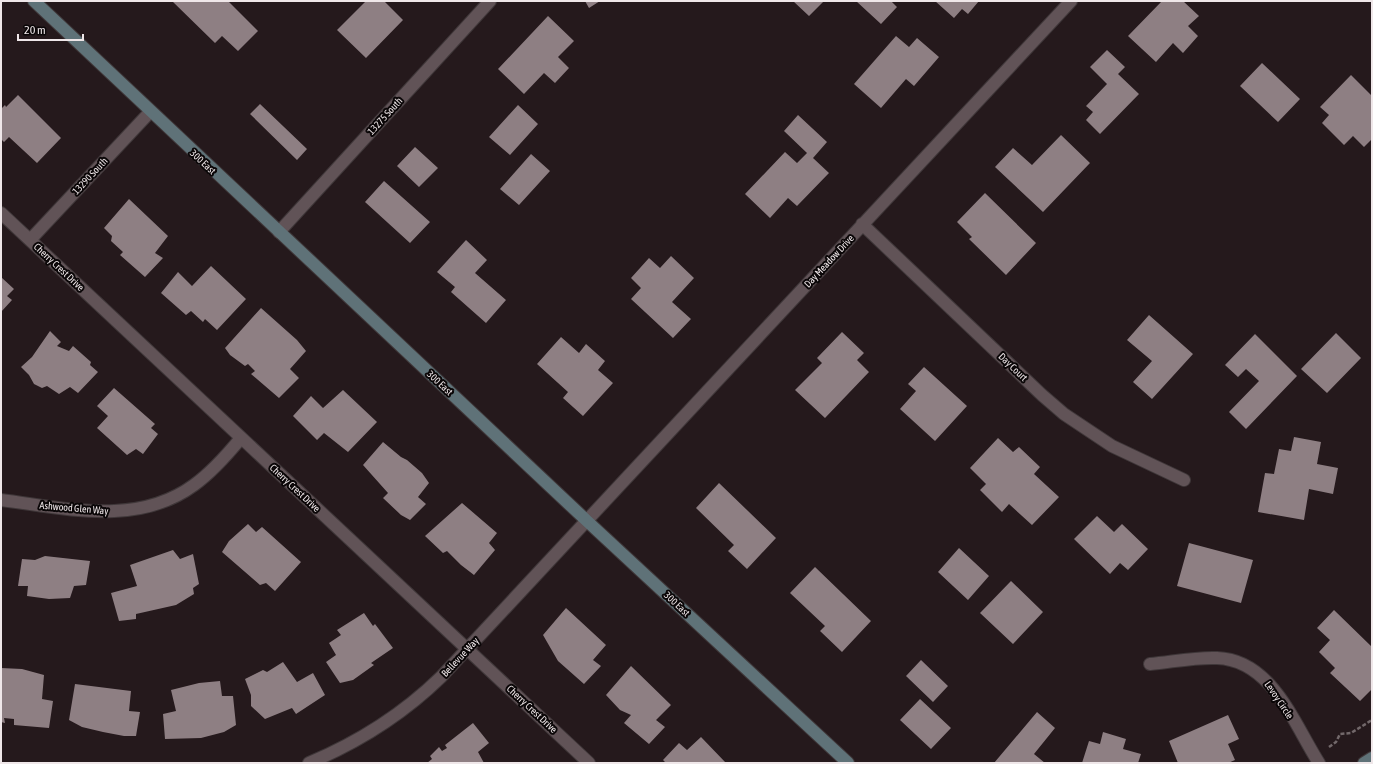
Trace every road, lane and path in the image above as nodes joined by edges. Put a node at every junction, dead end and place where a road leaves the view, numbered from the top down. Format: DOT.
graph roads {
  1 [pos="34,1"];
  2 [pos="490,1"];
  3 [pos="1071,1"];
  4 [pos="150,112"];
  5 [pos="1,213"];
  6 [pos="862,224"];
  7 [pos="279,232"];
  8 [pos="30,240"];
  9 [pos="241,438"];
  10 [pos="1184,480"];
  11 [pos="1,500"];
  12 [pos="587,521"];
  13 [pos="467,649"];
  14 [pos="1150,664"];
  15 [pos="1372,720"];
  16 [pos="1336,742"];
  17 [pos="1372,758"];
  18 [pos="309,763"];
  19 [pos="589,763"];
  20 [pos="848,763"];
  21 [pos="1319,763"];
  22 [pos="1364,763"];
  1 -- 4 [label="main road, 300 East"];
  2 -- 7 [label="street, 13275 South"];
  3 -- 6 [label="street, Day Meadow Drive"];
  4 -- 7 [label="main road, 300 East"];
  4 -- 8 [label="street, 13290 South"];
  5 -- 8 [label="street, Cherry Crest Drive"];
  6 -- 10 [label="street, Day Court"];
  6 -- 12 [label="street, Day Meadow Drive"];
  7 -- 12 [label="main road, 300 East"];
  8 -- 9 [label="street, Cherry Crest Drive"];
  9 -- 11 [label="street, Ashwood Glen Way"];
  9 -- 13 [label="street, Cherry Crest Drive"];
  12 -- 13 [label="street, Bellevue Way"];
  12 -- 20 [label="main road, 300 East"];
  13 -- 18 [label="street, Bellevue Way"];
  13 -- 19 [label="street, Cherry Crest Drive"];
  14 -- 21 [label="street, Levoy Circle"];
  15 -- 16 [label="path"];
  17 -- 22 [label="main road"];
}
